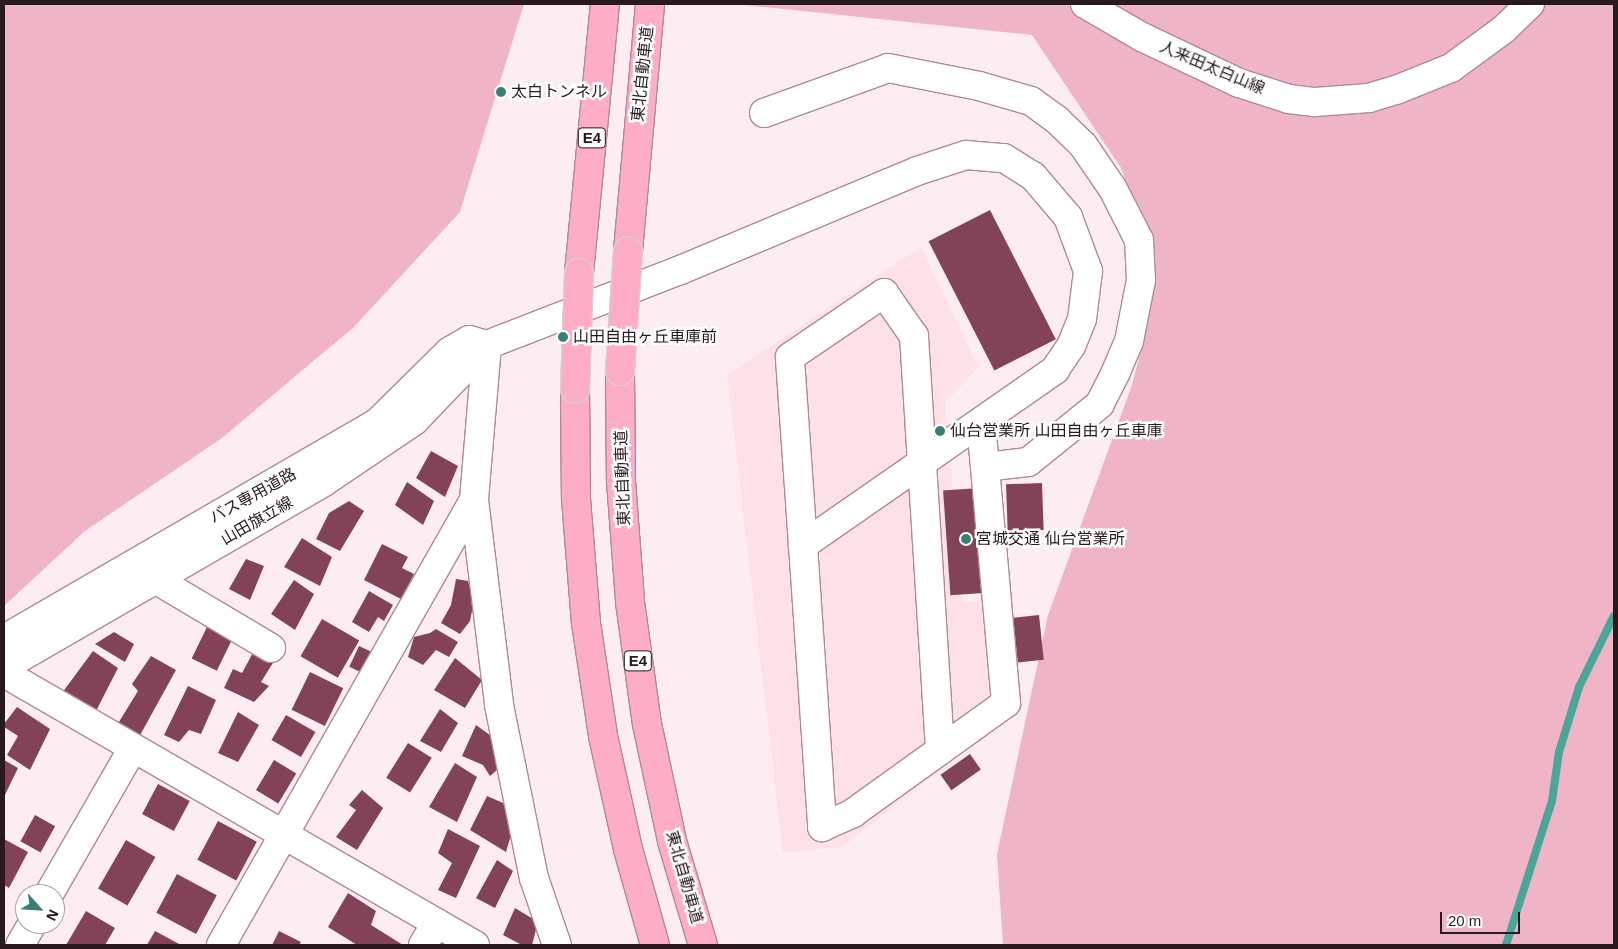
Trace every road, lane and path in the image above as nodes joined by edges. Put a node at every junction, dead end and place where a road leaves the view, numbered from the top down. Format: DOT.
graph roads {
  1 [pos="605,4"];
  2 [pos="650,4"];
  3 [pos="1085,4"];
  4 [pos="1530,4"];
  5 [pos="764,113"];
  6 [pos="487,345"];
  7 [pos="987,419"];
  8 [pos="921,464"];
  9 [pos="986,467"];
  10 [pos="474,500"];
  11 [pos="803,545"];
  12 [pos="155,579"];
  13 [pos="4,639"];
  14 [pos="271,648"];
  15 [pos="4,667"];
  16 [pos="4,673"];
  17 [pos="133,748"];
  18 [pos="940,750"];
  19 [pos="284,836"];
  20 [pos="55,884"];
  21 [pos="26,934"];
  22 [pos="429,934"];
  23 [pos="20,945"];
  24 [pos="221,945"];
  25 [pos="475,945"];
  26 [pos="557,945"];
  27 [pos="655,945"];
  28 [pos="703,945"];
  1 -- 27 [label="highway, E4, bridge"];
  2 -- 28 [label="highway, 東北自動車道 / E4, bridge"];
  3 -- 4 [label="street, 人来田太白山線"];
  5 -- 9 [label="street"];
  6 -- 7 [label="street"];
  6 -- 10 [label="street"];
  6 -- 12 [label="street, 山田旗立線"];
  6 -- 13 [label="street, バス専用道路"];
  7 -- 8 [label="street"];
  7 -- 9 [label="street"];
  8 -- 11 [label="street"];
  8 -- 11 [label="street"];
  8 -- 18 [label="street"];
  9 -- 18 [label="street"];
  10 -- 19 [label="street"];
  10 -- 26 [label="street"];
  11 -- 18 [label="street"];
  12 -- 14 [label="street"];
  12 -- 15 [label="street, 山田旗立線"];
  16 -- 17 [label="street"];
  17 -- 19 [label="street"];
  17 -- 20 [label="street"];
  19 -- 22 [label="street"];
  19 -- 24 [label="street"];
  21 -- 23 [label="street"];
  22 -- 25 [label="street"];
}
